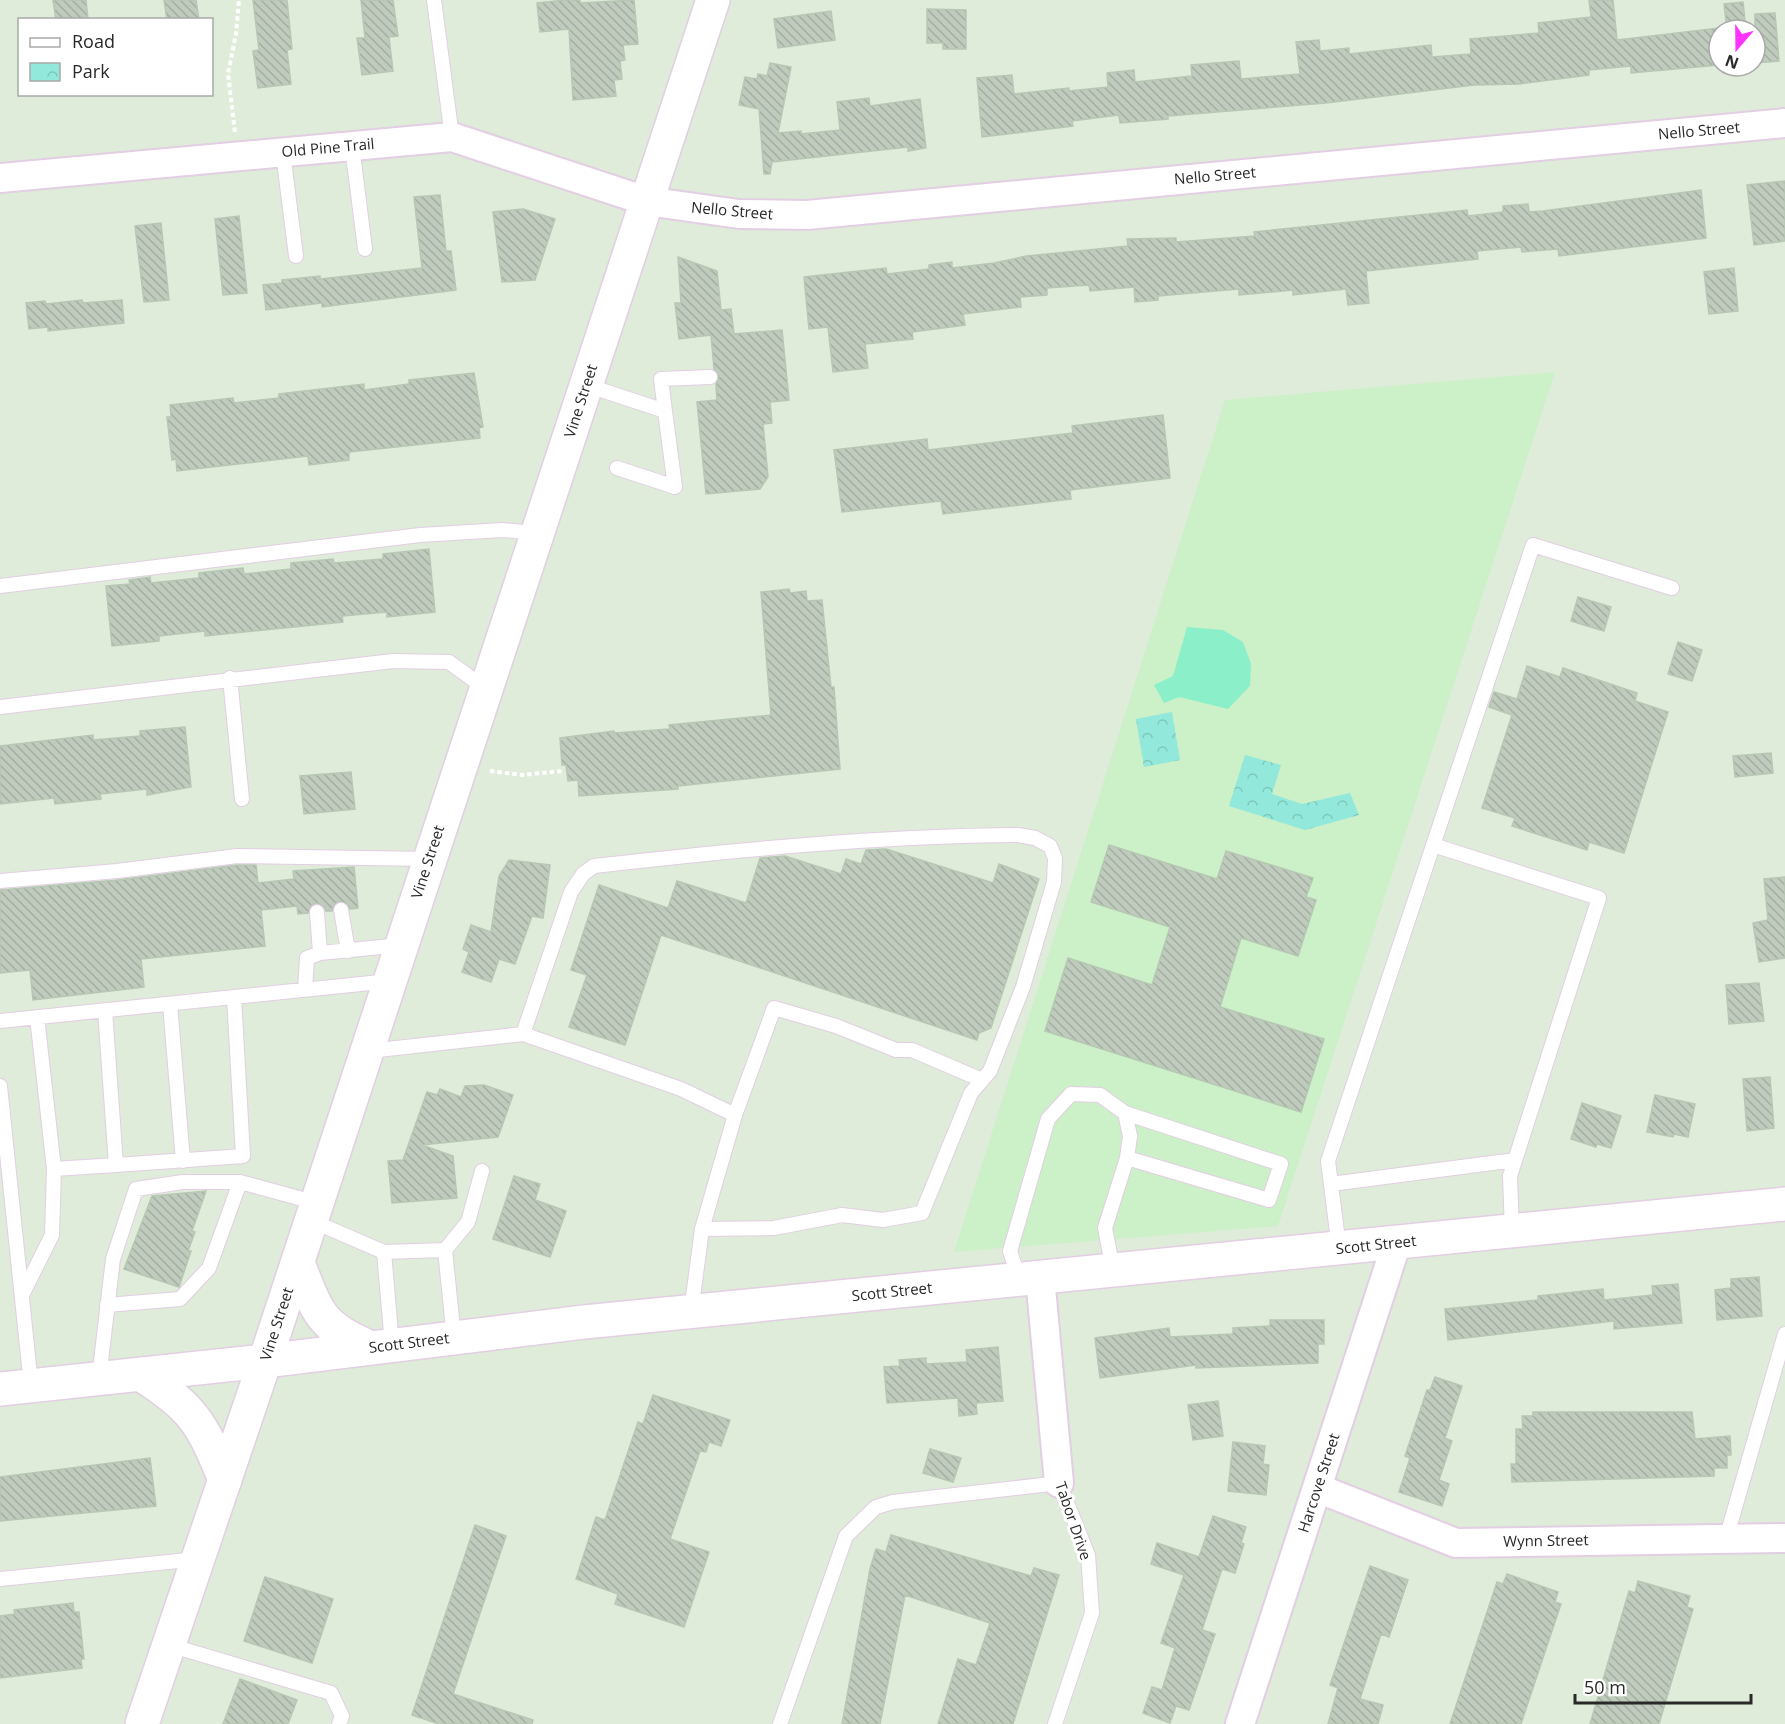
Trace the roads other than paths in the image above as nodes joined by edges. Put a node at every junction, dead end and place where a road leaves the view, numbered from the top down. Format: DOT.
graph roads {
  1 [pos="434,0"];
  2 [pos="714,0"];
  3 [pos="1785,123"];
  4 [pos="452,137"];
  5 [pos="352,146"];
  6 [pos="283,153"];
  7 [pos="0,178"];
  8 [pos="646,201"];
  9 [pos="365,249"];
  10 [pos="296,256"];
  11 [pos="710,376"];
  12 [pos="585,385"];
  13 [pos="665,411"];
  14 [pos="617,468"];
  15 [pos="537,533"];
  16 [pos="0,586"];
  17 [pos="1672,588"];
  18 [pos="230,678"];
  19 [pos="486,689"];
  20 [pos="0,707"];
  21 [pos="242,799"];
  22 [pos="1433,845"];
  23 [pos="429,859"];
  24 [pos="0,881"];
  25 [pos="341,910"];
  26 [pos="317,912"];
  27 [pos="402,944"];
  28 [pos="348,951"];
  29 [pos="320,954"];
  30 [pos="390,981"];
  31 [pos="305,990"];
  32 [pos="234,997"];
  33 [pos="170,1004"];
  34 [pos="105,1010"];
  35 [pos="37,1017"];
  36 [pos="0,1021"];
  37 [pos="523,1034"];
  38 [pos="367,1051"];
  39 [pos="982,1080"];
  40 [pos="0,1086"];
  41 [pos="1125,1113"];
  42 [pos="735,1114"];
  43 [pos="1127,1158"];
  44 [pos="1515,1160"];
  45 [pos="183,1161"];
  46 [pos="116,1165"];
  47 [pos="54,1169"];
  48 [pos="482,1171"];
  49 [pos="1331,1184"];
  50 [pos="238,1187"];
  51 [pos="1785,1204"];
  52 [pos="314,1212"];
  53 [pos="702,1229"];
  54 [pos="1512,1231"];
  55 [pos="1397,1242"];
  56 [pos="1339,1248"];
  57 [pos="446,1250"];
  58 [pos="384,1252"];
  59 [pos="298,1263"];
  60 [pos="1113,1270"];
  61 [pos="1029,1278"];
  62 [pos="22,1296"];
  63 [pos="107,1305"];
  64 [pos="692,1312"];
  65 [pos="1785,1334"];
  66 [pos="454,1338"];
  67 [pos="381,1347"];
  68 [pos="265,1361"];
  69 [pos="140,1374"];
  70 [pos="99,1379"];
  71 [pos="16,1387"];
  72 [pos="225,1480"];
  73 [pos="1059,1483"];
  74 [pos="1317,1488"];
  75 [pos="1785,1538"];
  76 [pos="1726,1539"];
  77 [pos="198,1559"];
  78 [pos="0,1579"];
  79 [pos="169,1645"];
  80 [pos="142,1724"];
  81 [pos="339,1724"];
  82 [pos="780,1724"];
  83 [pos="1055,1724"];
  84 [pos="1240,1724"];
  1 -- 4 [label="lane"];
  2 -- 8 [label="main road, Vine Street"];
  3 -- 8 [label="street, Nello Street"];
  4 -- 5 [label="street, Old Pine Trail"];
  4 -- 8 [label="street, Old Pine Trail"];
  5 -- 6 [label="street, Old Pine Trail"];
  5 -- 9 [label="lane"];
  6 -- 7 [label="street, Old Pine Trail"];
  6 -- 10 [label="lane"];
  8 -- 12 [label="main road, Vine Street"];
  11 -- 13 [label="lane"];
  12 -- 13 [label="lane"];
  12 -- 15 [label="main road, Vine Street"];
  13 -- 14 [label="lane"];
  15 -- 16 [label="lane"];
  15 -- 19 [label="main road, Vine Street"];
  17 -- 22 [label="lane"];
  18 -- 19 [label="lane"];
  18 -- 20 [label="lane"];
  18 -- 21 [label="lane"];
  19 -- 23 [label="main road, Vine Street"];
  22 -- 44 [label="lane"];
  22 -- 49 [label="lane"];
  23 -- 24 [label="lane"];
  23 -- 27 [label="main road, Vine Street"];
  25 -- 28 [label="lane"];
  26 -- 29 [label="lane"];
  27 -- 28 [label="lane"];
  27 -- 30 [label="main road, Vine Street"];
  28 -- 29 [label="lane"];
  29 -- 31 [label="lane"];
  30 -- 31 [label="lane"];
  30 -- 38 [label="main road, Vine Street"];
  31 -- 32 [label="lane"];
  32 -- 33 [label="lane"];
  32 -- 45 [label="lane"];
  33 -- 34 [label="lane"];
  33 -- 45 [label="lane"];
  34 -- 35 [label="lane"];
  34 -- 46 [label="lane"];
  35 -- 36 [label="lane"];
  35 -- 47 [label="lane"];
  37 -- 38 [label="lane"];
  37 -- 39 [label="lane"];
  37 -- 42 [label="lane"];
  38 -- 52 [label="main road, Vine Street"];
  39 -- 42 [label="lane"];
  39 -- 53 [label="lane"];
  40 -- 62 [label="lane"];
  41 -- 43 [label="lane"];
  41 -- 43 [label="lane"];
  41 -- 61 [label="lane"];
  42 -- 53 [label="lane"];
  43 -- 60 [label="lane"];
  44 -- 49 [label="lane"];
  44 -- 54 [label="lane"];
  45 -- 46 [label="lane"];
  46 -- 47 [label="lane"];
  47 -- 62 [label="lane"];
  48 -- 57 [label="lane"];
  49 -- 56 [label="lane"];
  50 -- 52 [label="lane"];
  50 -- 63 [label="lane"];
  50 -- 63 [label="lane"];
  51 -- 54 [label="main road, Scott Street"];
  52 -- 58 [label="lane"];
  52 -- 59 [label="main road, Vine Street"];
  53 -- 64 [label="lane"];
  54 -- 55 [label="main road, Scott Street"];
  55 -- 56 [label="main road, Scott Street"];
  55 -- 74 [label="street, Harcove Street"];
  56 -- 60 [label="main road, Scott Street"];
  57 -- 58 [label="lane"];
  57 -- 66 [label="lane"];
  58 -- 67 [label="lane"];
  59 -- 67 [label="main road"];
  59 -- 68 [label="main road, Vine Street"];
  60 -- 61 [label="main road, Scott Street"];
  61 -- 64 [label="main road, Scott Street"];
  61 -- 73 [label="street, Tabor Drive"];
  62 -- 71 [label="lane"];
  63 -- 70 [label="lane"];
  64 -- 66 [label="main road, Scott Street"];
  65 -- 76 [label="lane"];
  66 -- 67 [label="main road, Scott Street"];
  67 -- 68 [label="main road, Scott Street"];
  68 -- 69 [label="main road, Scott Street"];
  68 -- 72 [label="main road, Vine Street"];
  69 -- 70 [label="main road, Scott Street"];
  69 -- 72 [label="main road"];
  70 -- 71 [label="main road, Scott Street"];
  72 -- 77 [label="main road, Vine Street"];
  73 -- 82 [label="lane"];
  73 -- 83 [label="lane, Tabor Drive"];
  74 -- 76 [label="street, Wynn Street"];
  74 -- 84 [label="street, Harcove Street"];
  75 -- 76 [label="street, Wynn Street"];
  77 -- 78 [label="lane"];
  77 -- 79 [label="main road, Vine Street"];
  79 -- 80 [label="main road, Vine Street"];
  79 -- 81 [label="lane"];
}
